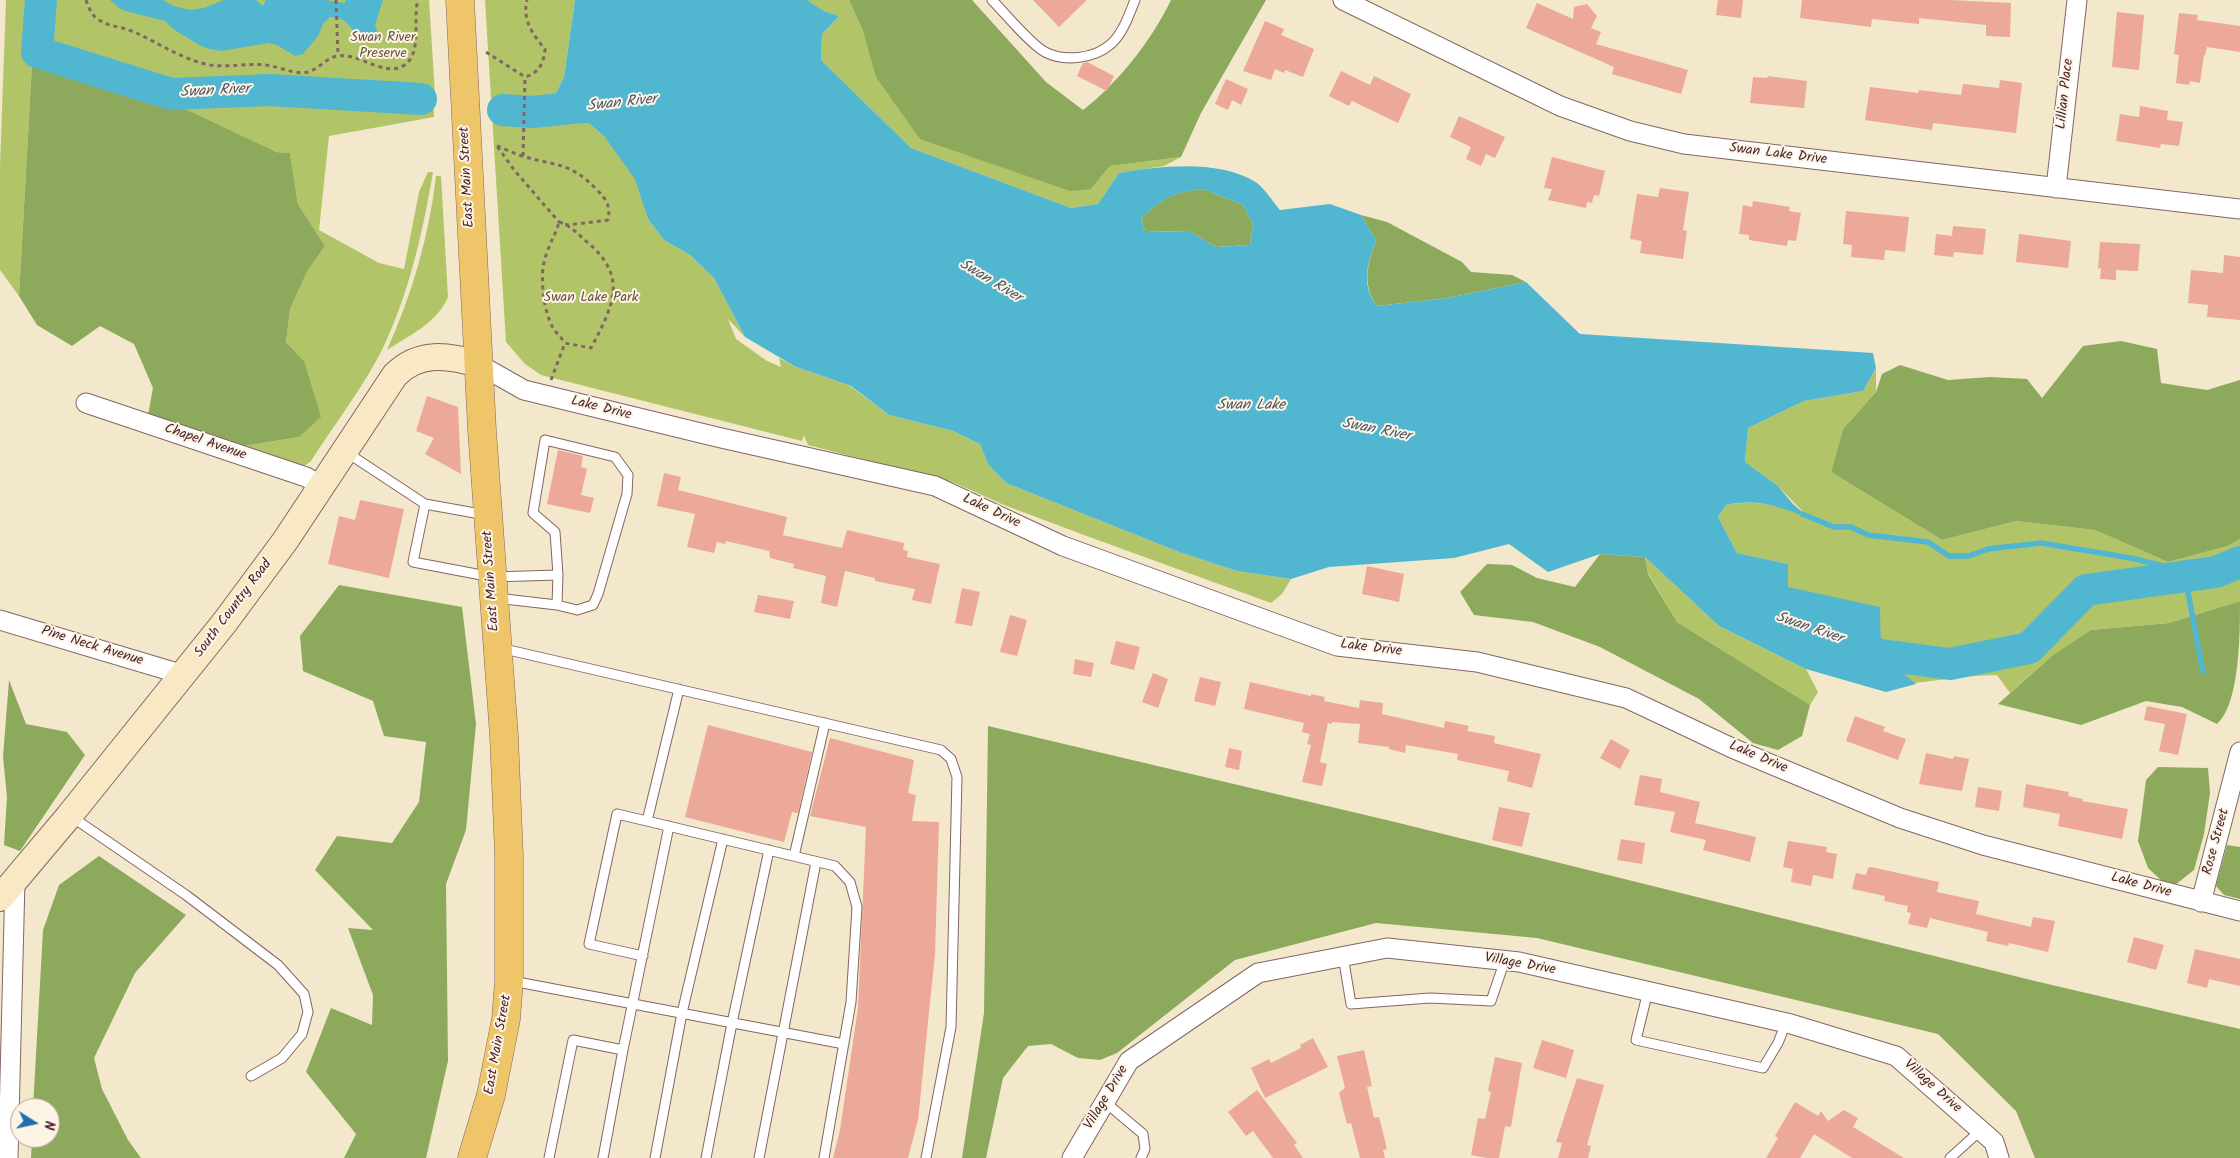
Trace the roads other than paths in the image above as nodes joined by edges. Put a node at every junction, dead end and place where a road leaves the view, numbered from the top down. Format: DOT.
graph roads {
  1 [pos="460,0"];
  2 [pos="992,0"];
  3 [pos="1135,0"];
  4 [pos="1343,0"];
  5 [pos="2077,0"];
  6 [pos="2056,188"];
  7 [pos="2240,209"];
  8 [pos="478,364"];
  9 [pos="86,403"];
  10 [pos="345,451"];
  11 [pos="322,486"];
  12 [pos="425,504"];
  13 [pos="488,515"];
  14 [pos="558,575"];
  15 [pos="493,587"];
  16 [pos="557,605"];
  17 [pos="0,620"];
  18 [pos="497,647"];
  19 [pos="184,674"];
  20 [pos="679,689"];
  21 [pos="825,723"];
  22 [pos="2240,752"];
  23 [pos="70,816"];
  24 [pos="647,821"];
  25 [pos="669,826"];
  26 [pos="723,839"];
  27 [pos="769,850"];
  28 [pos="794,856"];
  29 [pos="816,862"];
  30 [pos="7,889"];
  31 [pos="2201,902"];
  32 [pos="2240,911"];
  33 [pos="643,956"];
  34 [pos="1343,956"];
  35 [pos="1505,960"];
  36 [pos="510,981"];
  37 [pos="1648,991"];
  38 [pos="633,1004"];
  39 [pos="682,1013"];
  40 [pos="732,1023"];
  41 [pos="1786,1023"];
  42 [pos="782,1032"];
  43 [pos="844,1044"];
  44 [pos="623,1050"];
  45 [pos="251,1076"];
  46 [pos="1105,1102"];
  47 [pos="1980,1130"];
  48 [pos="8,1158"];
  49 [pos="472,1158"];
  50 [pos="549,1158"];
  51 [pos="603,1158"];
  52 [pos="655,1158"];
  53 [pos="706,1158"];
  54 [pos="759,1158"];
  55 [pos="824,1158"];
  56 [pos="926,1158"];
  57 [pos="1072,1158"];
  58 [pos="1141,1158"];
  59 [pos="1950,1158"];
  60 [pos="1999,1158"];
  1 -- 8 [label="main road, East Main Street"];
  2 -- 3 [label="lane"];
  4 -- 6 [label="street, Swan Lake Drive"];
  5 -- 6 [label="street, Lillian Place"];
  6 -- 7 [label="street, Swan Lake Drive"];
  8 -- 10 [label="main road, South Country Road"];
  8 -- 13 [label="main road, East Main Street"];
  8 -- 31 [label="street, Lake Drive"];
  9 -- 11 [label="street, Chapel Avenue"];
  10 -- 11 [label="main road, South Country Road"];
  10 -- 12 [label="lane"];
  11 -- 19 [label="main road, South Country Road"];
  12 -- 13 [label="lane"];
  12 -- 15 [label="lane"];
  13 -- 15 [label="main road, East Main Street"];
  14 -- 15 [label="lane"];
  14 -- 16 [label="lane"];
  14 -- 16 [label="lane"];
  15 -- 16 [label="lane"];
  15 -- 18 [label="main road, East Main Street"];
  17 -- 19 [label="street, Pine Neck Avenue"];
  18 -- 20 [label="lane"];
  18 -- 36 [label="main road, East Main Street"];
  19 -- 23 [label="main road, South Country Road"];
  20 -- 21 [label="lane"];
  20 -- 24 [label="lane"];
  21 -- 28 [label="lane"];
  21 -- 56 [label="lane"];
  22 -- 31 [label="street, Rose Street"];
  23 -- 30 [label="main road, South Country Road"];
  23 -- 45 [label="lane"];
  24 -- 25 [label="lane"];
  24 -- 33 [label="lane"];
  25 -- 26 [label="lane"];
  25 -- 33 [label="lane"];
  26 -- 27 [label="lane"];
  26 -- 39 [label="lane"];
  27 -- 28 [label="lane"];
  27 -- 40 [label="lane"];
  28 -- 29 [label="lane"];
  29 -- 42 [label="lane"];
  29 -- 43 [label="lane"];
  30 -- 48 [label="street"];
  31 -- 32 [label="street, Lake Drive"];
  33 -- 38 [label="lane"];
  34 -- 35 [label="street, Village Drive"];
  34 -- 35 [label="lane"];
  34 -- 46 [label="street, Village Drive"];
  35 -- 37 [label="street, Village Drive"];
  36 -- 38 [label="lane"];
  36 -- 49 [label="main road, East Main Street"];
  37 -- 41 [label="street, Village Drive"];
  37 -- 41 [label="lane"];
  38 -- 39 [label="lane"];
  38 -- 44 [label="lane"];
  39 -- 40 [label="lane"];
  39 -- 52 [label="lane"];
  40 -- 42 [label="lane"];
  40 -- 53 [label="lane"];
  41 -- 47 [label="street, Village Drive"];
  42 -- 43 [label="lane"];
  42 -- 54 [label="lane"];
  43 -- 55 [label="lane"];
  44 -- 50 [label="lane"];
  44 -- 51 [label="lane"];
  46 -- 57 [label="street, Village Drive"];
  46 -- 58 [label="lane"];
  47 -- 59 [label="lane"];
  47 -- 60 [label="street, Village Drive"];
}
